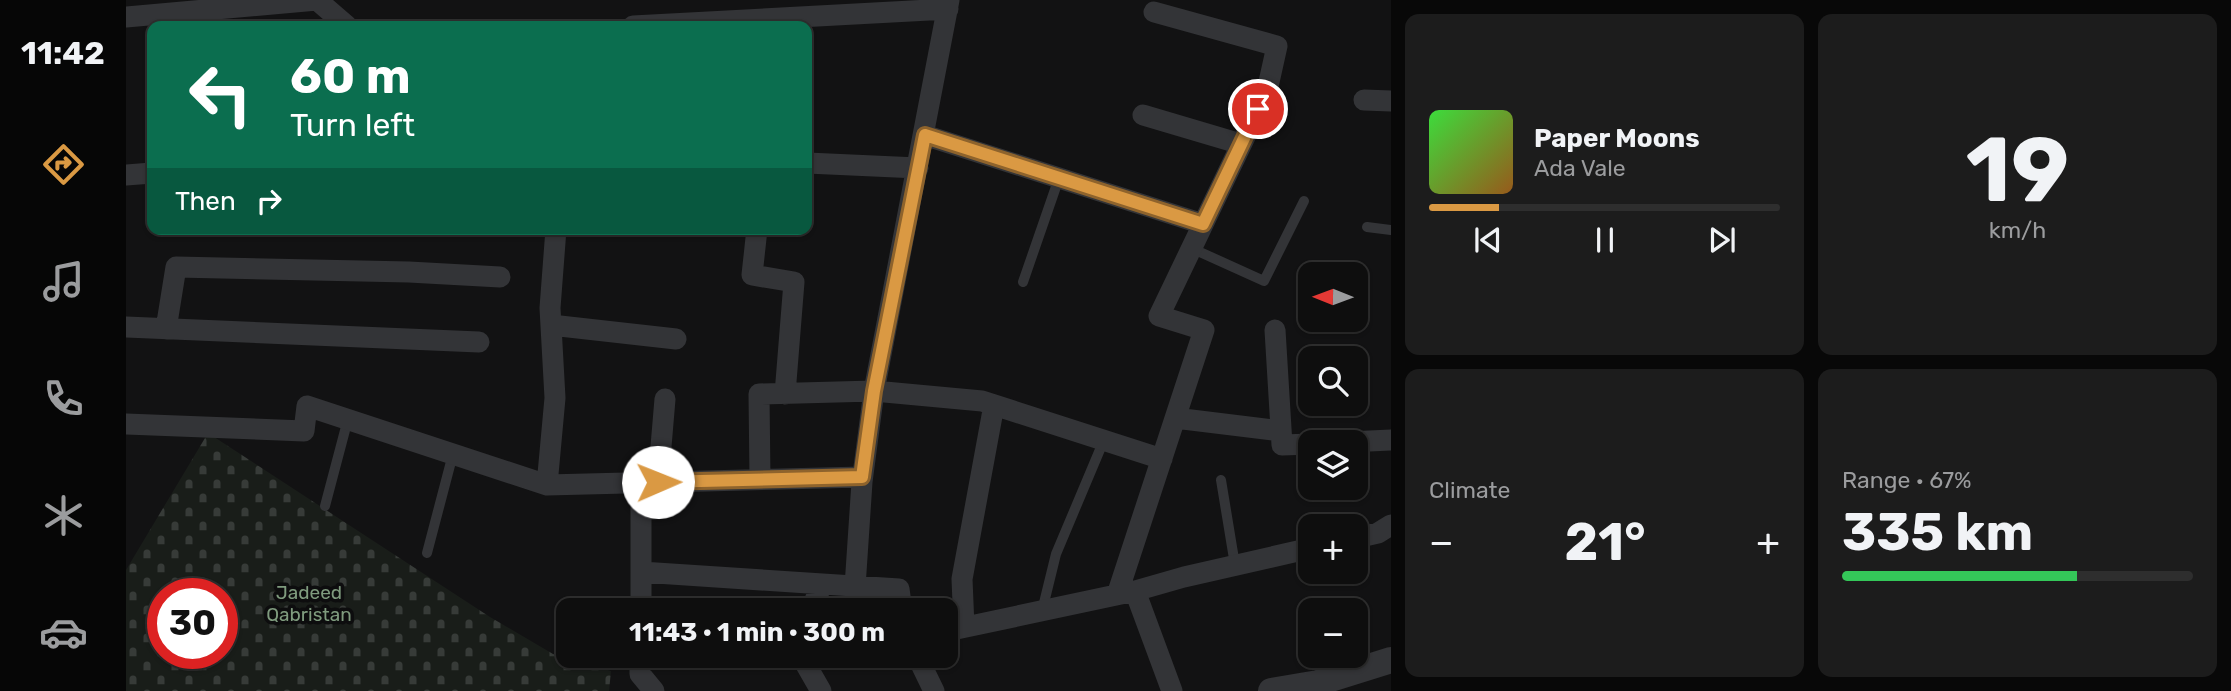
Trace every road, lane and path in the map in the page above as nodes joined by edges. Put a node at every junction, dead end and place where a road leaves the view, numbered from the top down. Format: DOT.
graph roads {
  1 [pos="948,4"];
  2 [pos="832,8"];
  3 [pos="1153,12"];
  4 [pos="126,17"];
  5 [pos="341,21"];
  6 [pos="765,21"];
  7 [pos="1364,100"];
  8 [pos="1391,102"];
  9 [pos="1143,115"];
  10 [pos="925,135"];
  11 [pos="1241,144"];
  12 [pos="812,163"];
  13 [pos="918,169"];
  14 [pos="147,173"];
  15 [pos="126,175"];
  16 [pos="1059,178"];
  17 [pos="1304,201"];
  18 [pos="1203,224"];
  19 [pos="1367,227"];
  20 [pos="1391,230"];
  21 [pos="556,235"];
  22 [pos="756,235"];
  23 [pos="1191,248"];
  24 [pos="500,277"];
  25 [pos="1023,282"];
  26 [pos="551,325"];
  27 [pos="126,327"];
  28 [pos="166,329"];
  29 [pos="1275,330"];
  30 [pos="676,339"];
  31 [pos="479,342"];
  32 [pos="874,391"];
  33 [pos="785,394"];
  34 [pos="665,399"];
  35 [pos="994,405"];
  36 [pos="1175,418"];
  37 [pos="348,419"];
  38 [pos="126,424"];
  39 [pos="1281,431"];
  40 [pos="1104,440"];
  41 [pos="1391,440"];
  42 [pos="1368,441"];
  43 [pos="1298,444"];
  44 [pos="453,454"];
  45 [pos="1162,459"];
  46 [pos="862,477"];
  47 [pos="760,479"];
  48 [pos="1221,480"];
  49 [pos="649,482"];
  50 [pos="547,485"];
  51 [pos="325,506"];
  52 [pos="1391,525"];
  53 [pos="1368,535"];
  54 [pos="1298,551"];
  55 [pos="427,553"];
  56 [pos="1235,565"];
  57 [pos="641,572"];
  58 [pos="822,585"];
  59 [pos="855,587"];
  60 [pos="1126,593"];
  61 [pos="640,598"];
  62 [pos="816,598"];
  63 [pos="900,598"];
  64 [pos="958,608"];
  65 [pos="1042,611"];
  66 [pos="958,628"];
  67 [pos="1391,660"];
  68 [pos="640,668"];
  69 [pos="808,668"];
  70 [pos="923,668"];
  71 [pos="654,691"];
  72 [pos="821,691"];
  73 [pos="934,691"];
  74 [pos="1172,691"];
  75 [pos="1271,691"];
  1 -- 2 [label="street"];
  1 -- 10 [label="street"];
  2 -- 6 [label="street"];
  3 -- 11 [label="street"];
  4 -- 5 [label="street"];
  7 -- 8 [label="street"];
  9 -- 11 [label="street"];
  10 -- 13 [label="street"];
  10 -- 16 [label="street"];
  11 -- 18 [label="street"];
  12 -- 13 [label="street"];
  13 -- 32 [label="street"];
  14 -- 15 [label="street"];
  16 -- 18 [label="street"];
  16 -- 25 [label="lane"];
  17 -- 23 [label="lane"];
  18 -- 23 [label="street"];
  19 -- 20 [label="lane"];
  21 -- 26 [label="street"];
  22 -- 33 [label="street"];
  23 -- 36 [label="street"];
  24 -- 28 [label="street"];
  26 -- 30 [label="street"];
  26 -- 50 [label="street"];
  27 -- 28 [label="street"];
  28 -- 31 [label="street"];
  29 -- 39 [label="street"];
  32 -- 33 [label="street"];
  32 -- 35 [label="street"];
  32 -- 46 [label="street"];
  33 -- 47 [label="street"];
  34 -- 49 [label="street"];
  35 -- 40 [label="street"];
  35 -- 64 [label="street"];
  36 -- 39 [label="street"];
  36 -- 45 [label="street"];
  37 -- 38 [label="street"];
  37 -- 44 [label="street"];
  37 -- 51 [label="lane"];
  39 -- 43 [label="street"];
  40 -- 45 [label="street"];
  40 -- 65 [label="lane"];
  41 -- 42 [label="street"];
  44 -- 50 [label="street"];
  44 -- 55 [label="lane"];
  45 -- 60 [label="street"];
  46 -- 47 [label="street"];
  46 -- 59 [label="street"];
  47 -- 49 [label="street"];
  48 -- 56 [label="lane"];
  49 -- 50 [label="street"];
  49 -- 57 [label="street"];
  52 -- 53 [label="street"];
  54 -- 56 [label="street"];
  56 -- 60 [label="street"];
  57 -- 58 [label="street"];
  57 -- 61 [label="street"];
  58 -- 59 [label="street"];
  58 -- 62 [label="street"];
  59 -- 63 [label="street"];
  60 -- 65 [label="street"];
  60 -- 74 [label="street"];
  65 -- 66 [label="street"];
  67 -- 75 [label="street"];
  68 -- 71 [label="street"];
  69 -- 72 [label="street"];
  70 -- 73 [label="street"];
}
